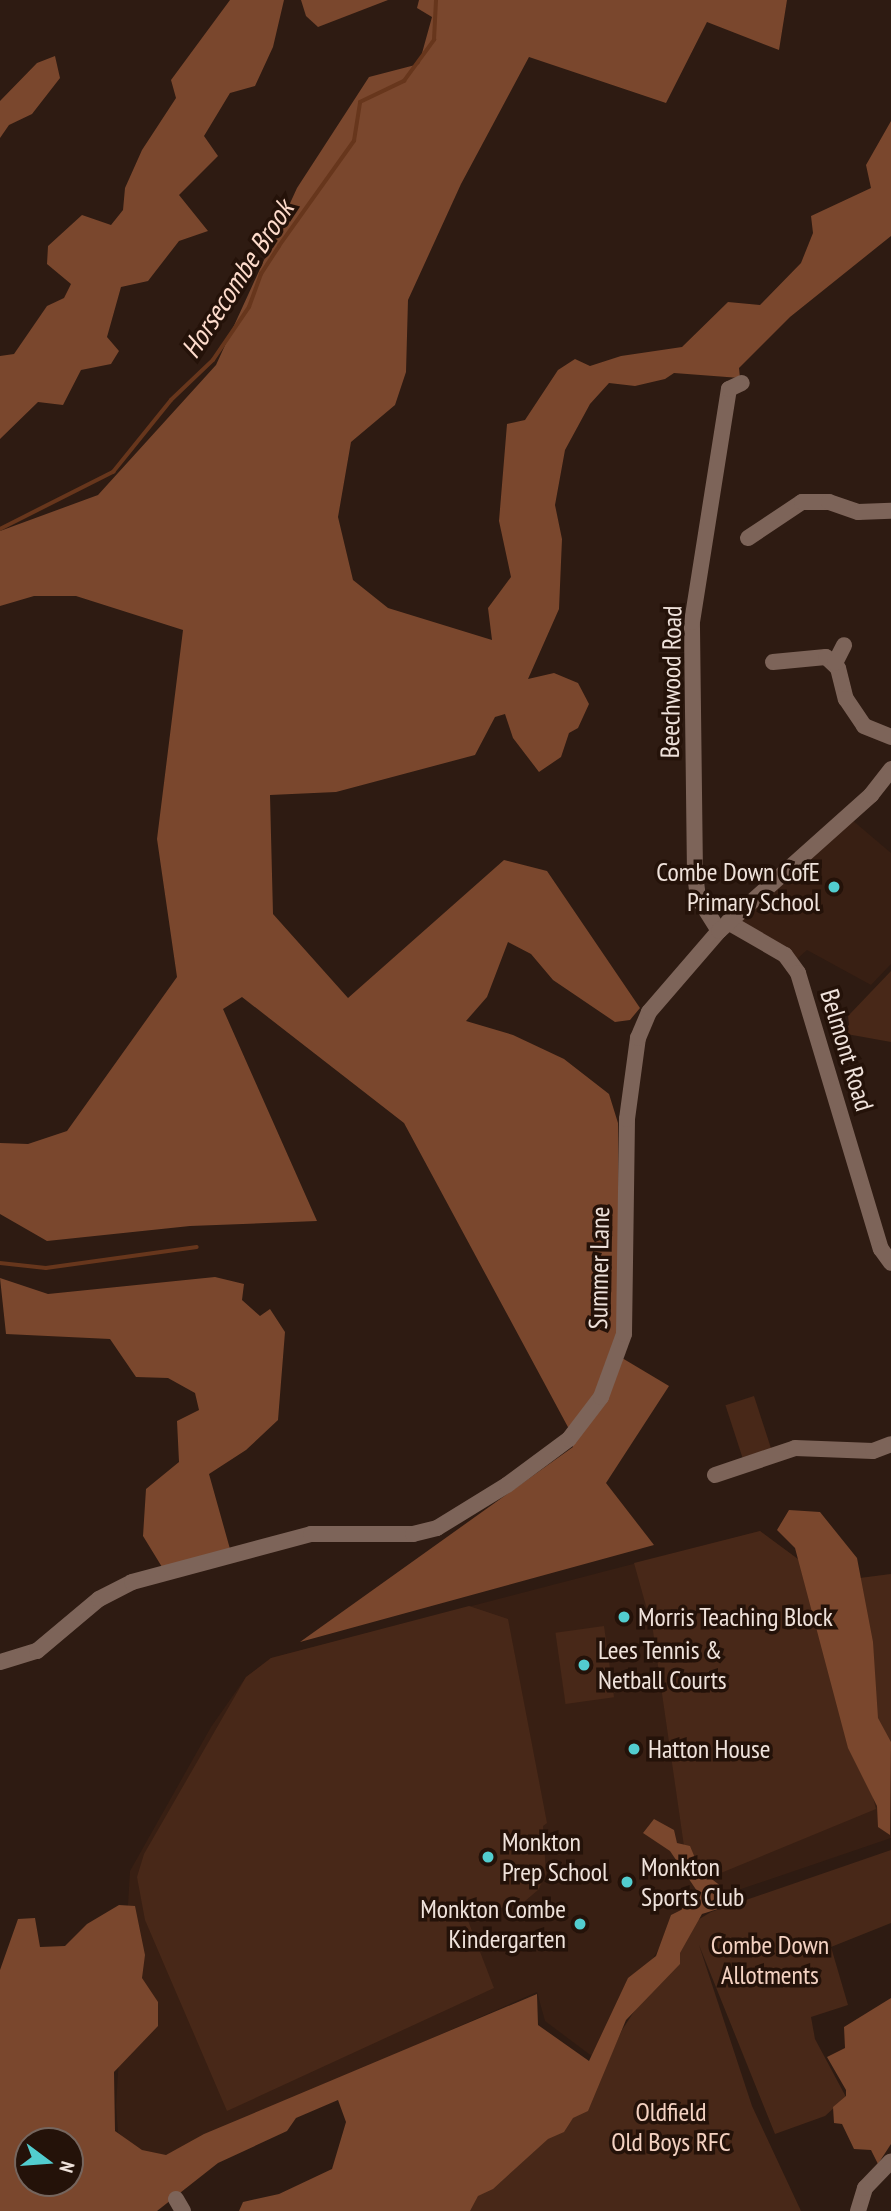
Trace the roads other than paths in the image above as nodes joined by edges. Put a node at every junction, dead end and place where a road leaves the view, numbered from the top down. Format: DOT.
graph roads {
  1 [pos="730,384"];
  2 [pos="891,511"];
  3 [pos="748,538"];
  4 [pos="844,645"];
  5 [pos="773,662"];
  6 [pos="835,663"];
  7 [pos="891,737"];
  8 [pos="891,769"];
  9 [pos="724,926"];
  10 [pos="891,1263"];
  11 [pos="891,1444"];
  12 [pos="715,1475"];
  13 [pos="0,1662"];
  14 [pos="891,2161"];
  15 [pos="858,2211"];
  1 -- 9 [label="street, Beechwood Road"];
  2 -- 3 [label="street"];
  4 -- 6 [label="street"];
  5 -- 6 [label="street"];
  6 -- 7 [label="street"];
  8 -- 9 [label="street, Summer Lane"];
  9 -- 10 [label="street, Belmont Road"];
  9 -- 13 [label="street, Summer Lane"];
  11 -- 12 [label="street"];
  14 -- 15 [label="street"];
}
